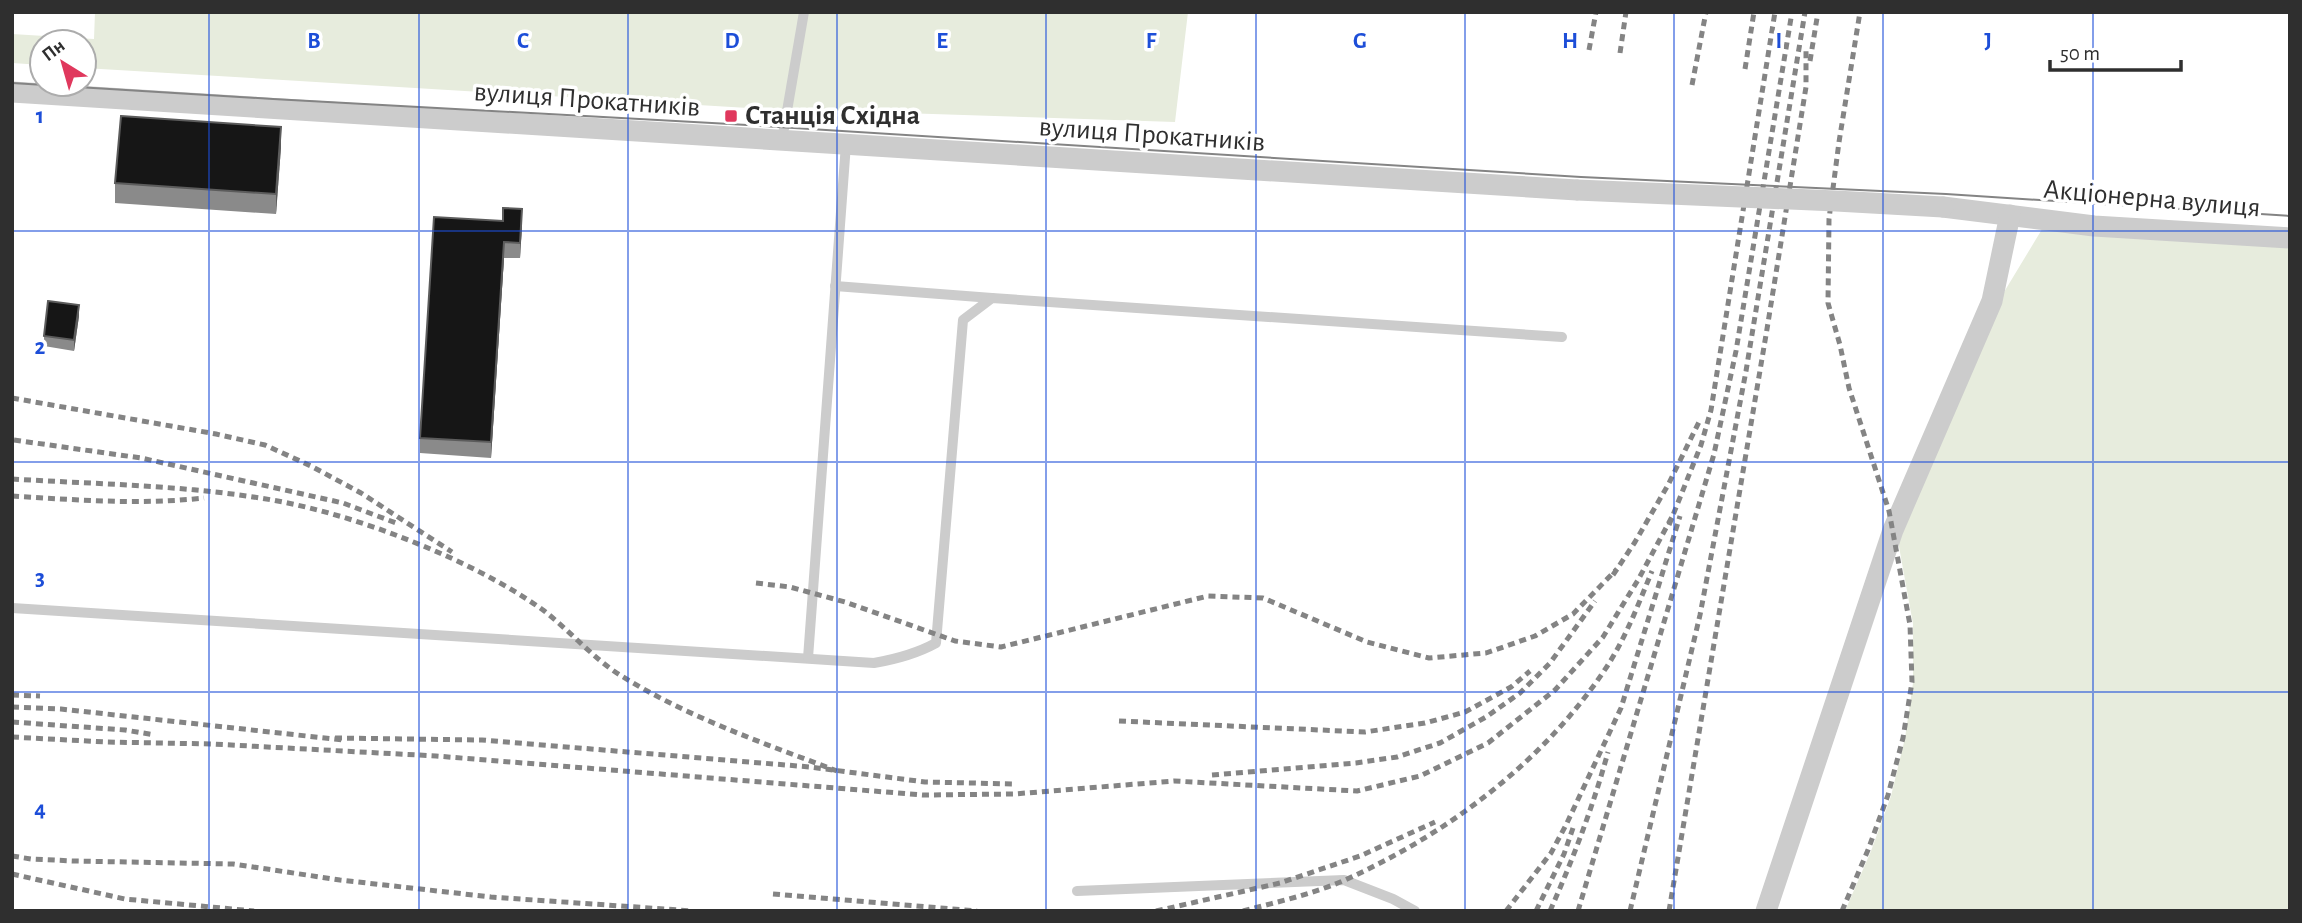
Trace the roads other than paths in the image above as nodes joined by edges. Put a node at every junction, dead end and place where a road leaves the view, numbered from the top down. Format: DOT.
graph roads {
  1 [pos="804,12"];
  2 [pos="12,92"];
  3 [pos="782,141"];
  4 [pos="846,144"];
  5 [pos="1943,208"];
  6 [pos="2010,215"];
  7 [pos="2290,238"];
  8 [pos="835,286"];
  9 [pos="992,298"];
  10 [pos="1562,337"];
  11 [pos="12,608"];
  12 [pos="808,658"];
  13 [pos="1077,891"];
  14 [pos="1415,911"];
  15 [pos="1766,911"];
  1 -- 3 [label="lane"];
  2 -- 3 [label="street, вулиця Прокатників"];
  3 -- 4 [label="street, вулиця Прокатників"];
  4 -- 5 [label="street, вулиця Прокатників, bridge"];
  4 -- 8 [label="lane"];
  5 -- 6 [label="street, Акціонерна вулиця"];
  6 -- 7 [label="street, Акціонерна вулиця"];
  6 -- 15 [label="street"];
  8 -- 9 [label="lane"];
  8 -- 12 [label="lane"];
  9 -- 10 [label="lane"];
  9 -- 12 [label="lane"];
  11 -- 12 [label="lane"];
  13 -- 14 [label="lane"];
}
